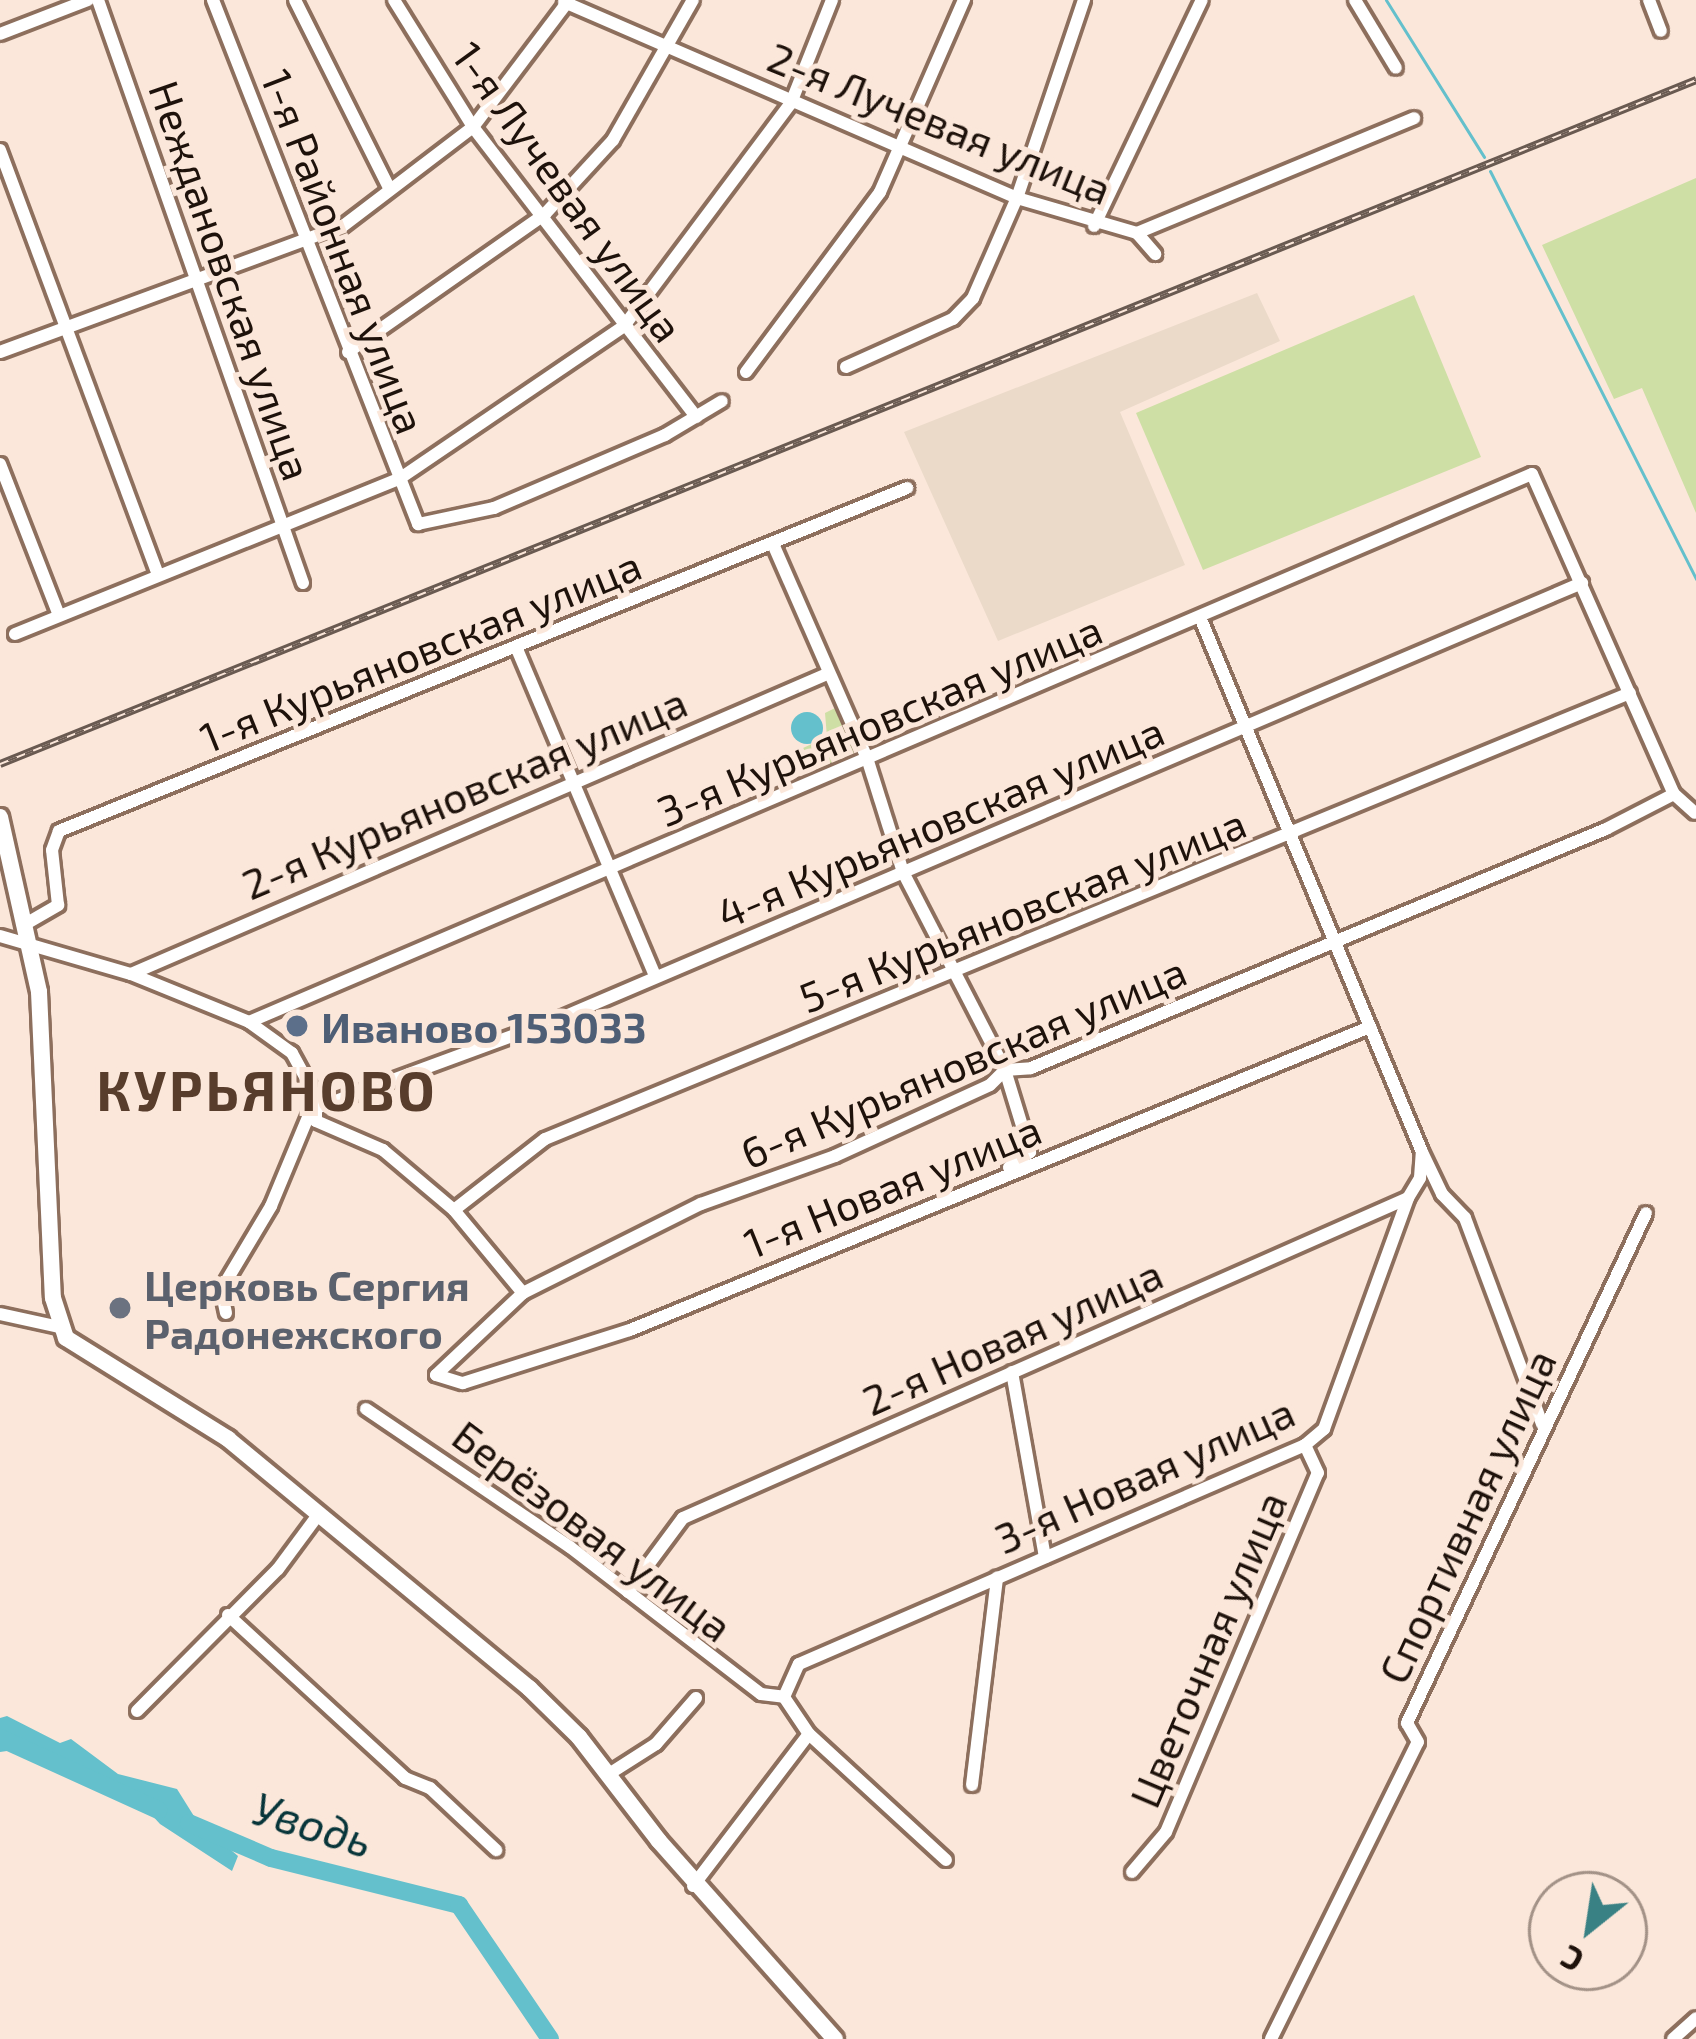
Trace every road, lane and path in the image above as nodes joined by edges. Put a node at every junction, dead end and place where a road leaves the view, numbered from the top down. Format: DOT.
graph roads {
  1 [pos="88,0"];
  2 [pos="98,0"];
  3 [pos="213,0"];
  4 [pos="295,0"];
  5 [pos="394,0"];
  6 [pos="693,0"];
  7 [pos="832,0"];
  8 [pos="964,0"];
  9 [pos="1084,0"];
  10 [pos="1202,0"];
  11 [pos="1355,0"];
  12 [pos="1649,0"];
  13 [pos="566,1"];
  14 [pos="1661,31"];
  15 [pos="0,34"];
  16 [pos="666,48"];
  17 [pos="1396,68"];
  18 [pos="794,96"];
  19 [pos="1414,118"];
  20 [pos="473,127"];
  21 [pos="907,146"];
  22 [pos="0,150"];
  23 [pos="389,188"];
  24 [pos="1017,198"];
  25 [pos="545,214"];
  26 [pos="1094,226"];
  27 [pos="1137,233"];
  28 [pos="304,242"];
  29 [pos="1155,254"];
  30 [pos="195,278"];
  31 [pos="67,325"];
  32 [pos="624,326"];
  33 [pos="0,352"];
  34 [pos="349,352"];
  35 [pos="846,367"];
  36 [pos="746,372"];
  37 [pos="722,401"];
  38 [pos="696,417"];
  39 [pos="0,464"];
  40 [pos="399,479"];
  41 [pos="907,488"];
  42 [pos="283,526"];
  43 [pos="773,544"];
  44 [pos="157,573"];
  45 [pos="303,583"];
  46 [pos="1582,584"];
  47 [pos="58,613"];
  48 [pos="1202,622"];
  49 [pos="15,634"];
  50 [pos="517,649"];
  51 [pos="825,675"];
  52 [pos="1630,693"];
  53 [pos="1246,729"];
  54 [pos="867,758"];
  55 [pos="572,782"];
  56 [pos="1674,794"];
  57 [pos="1695,813"];
  58 [pos="0,817"];
  59 [pos="1292,836"];
  60 [pos="610,867"];
  61 [pos="903,872"];
  62 [pos="29,922"];
  63 [pos="0,937"];
  64 [pos="32,942"];
  65 [pos="1334,942"];
  66 [pos="953,972"];
  67 [pos="130,974"];
  68 [pos="655,975"];
  69 [pos="249,1022"];
  70 [pos="1368,1022"];
  71 [pos="1004,1070"];
  72 [pos="318,1102"];
  73 [pos="1422,1152"];
  74 [pos="990,1180"];
  75 [pos="1408,1198"];
  76 [pos="454,1210"];
  77 [pos="1646,1213"];
  78 [pos="523,1293"];
  79 [pos="226,1313"];
  80 [pos="0,1315"];
  81 [pos="59,1327"];
  82 [pos="1012,1372"];
  83 [pos="436,1375"];
  84 [pos="367,1409"];
  85 [pos="1542,1425"];
  86 [pos="1305,1445"];
  87 [pos="319,1516"];
  88 [pos="1045,1557"];
  89 [pos="997,1578"];
  90 [pos="628,1592"];
  91 [pos="228,1615"];
  92 [pos="784,1697"];
  93 [pos="696,1698"];
  94 [pos="137,1711"];
  95 [pos="809,1734"];
  96 [pos="609,1774"];
  97 [pos="972,1784"];
  98 [pos="496,1850"];
  99 [pos="946,1860"];
  100 [pos="1132,1872"];
  101 [pos="695,1884"];
  102 [pos="1696,2018"];
  103 [pos="822,2039"];
  104 [pos="836,2039"];
  105 [pos="1271,2039"];
  106 [pos="1673,2039"];
  1 -- 15 [label="street"];
  2 -- 30 [label="street, Неждановская улица"];
  3 -- 28 [label="street, 1-я Районная улица"];
  4 -- 23 [label="street"];
  5 -- 20 [label="street, 1-я Лучевая улица"];
  6 -- 16 [label="street"];
  7 -- 18 [label="street"];
  8 -- 21 [label="street"];
  9 -- 24 [label="street"];
  10 -- 26 [label="street"];
  11 -- 17 [label="street"];
  12 -- 14 [label="street"];
  13 -- 16 [label="street, 2-я Лучевая улица"];
  13 -- 20 [label="street"];
  16 -- 18 [label="street, 2-я Лучевая улица"];
  16 -- 25 [label="street"];
  18 -- 21 [label="street, 2-я Лучевая улица"];
  18 -- 32 [label="street"];
  19 -- 27 [label="street"];
  20 -- 23 [label="street"];
  20 -- 25 [label="street, 1-я Лучевая улица"];
  21 -- 24 [label="street, 2-я Лучевая улица"];
  21 -- 36 [label="street"];
  22 -- 31 [label="street"];
  23 -- 28 [label="street"];
  24 -- 26 [label="street, 2-я Лучевая улица"];
  24 -- 35 [label="street"];
  25 -- 32 [label="street, 1-я Лучевая улица"];
  25 -- 34 [label="street"];
  26 -- 27 [label="street, 2-я Лучевая улица"];
  27 -- 29 [label="street, 2-я Лучевая улица"];
  28 -- 30 [label="street"];
  28 -- 34 [label="street, 1-я Районная улица"];
  30 -- 31 [label="street"];
  30 -- 42 [label="street, Неждановская улица"];
  31 -- 33 [label="street"];
  31 -- 44 [label="street"];
  32 -- 38 [label="street, 1-я Лучевая улица"];
  32 -- 40 [label="street"];
  34 -- 40 [label="street, 1-я Районная улица"];
  37 -- 38 [label="street"];
  38 -- 40 [label="street, 1-я Районная улица"];
  39 -- 47 [label="street"];
  40 -- 42 [label="street"];
  41 -- 43 [label="street, 1-я Курьяновская улица"];
  42 -- 44 [label="street"];
  42 -- 45 [label="street, Неждановская улица"];
  43 -- 50 [label="street, 1-я Курьяновская улица"];
  43 -- 51 [label="street"];
  44 -- 47 [label="street"];
  46 -- 48 [label="street, 3-я Курьяновская улица"];
  46 -- 52 [label="street"];
  46 -- 53 [label="street, 4-я Курьяновская улица"];
  47 -- 49 [label="street"];
  48 -- 53 [label="street"];
  48 -- 54 [label="street, 3-я Курьяновская улица"];
  50 -- 55 [label="street"];
  50 -- 62 [label="street, 1-я Курьяновская улица"];
  51 -- 54 [label="street"];
  51 -- 55 [label="street, 2-я Курьяновская улица"];
  52 -- 56 [label="street"];
  52 -- 59 [label="street, 5-я Курьяновская улица"];
  53 -- 59 [label="street"];
  53 -- 61 [label="street, 4-я Курьяновская улица"];
  54 -- 60 [label="street, 3-я Курьяновская улица"];
  54 -- 61 [label="street"];
  55 -- 60 [label="street"];
  55 -- 67 [label="street, 2-я Курьяновская улица"];
  56 -- 57 [label="street"];
  56 -- 65 [label="street, 6-я Курьяновская улица"];
  58 -- 62 [label="main road"];
  59 -- 65 [label="street"];
  59 -- 66 [label="street, 5-я Курьяновская улица"];
  60 -- 68 [label="street"];
  60 -- 69 [label="street, 3-я Курьяновская улица"];
  61 -- 66 [label="street"];
  61 -- 68 [label="street, 4-я Курьяновская улица"];
  62 -- 64 [label="main road"];
  63 -- 64 [label="street"];
  64 -- 67 [label="street"];
  64 -- 81 [label="main road"];
  65 -- 70 [label="street"];
  65 -- 71 [label="street, 6-я Курьяновская улица"];
  66 -- 71 [label="street"];
  66 -- 76 [label="street, 5-я Курьяновская улица"];
  67 -- 69 [label="street"];
  68 -- 72 [label="street, 4-я Курьяновская улица"];
  69 -- 72 [label="street"];
  70 -- 73 [label="street"];
  70 -- 74 [label="street, 1-я Новая улица"];
  71 -- 74 [label="street"];
  71 -- 78 [label="street, 6-я Курьяновская улица"];
  72 -- 76 [label="street"];
  72 -- 79 [label="street"];
  73 -- 75 [label="street"];
  73 -- 85 [label="street"];
  74 -- 83 [label="street, 1-я Новая улица"];
  75 -- 82 [label="street, 2-я Новая улица"];
  75 -- 86 [label="street, 3-я Новая улица"];
  76 -- 78 [label="street"];
  77 -- 85 [label="street, Спортивная улица"];
  78 -- 83 [label="street, 6-я Курьяновская улица"];
  80 -- 81 [label="street"];
  81 -- 87 [label="main road"];
  82 -- 88 [label="street"];
  82 -- 90 [label="street, 2-я Новая улица"];
  84 -- 90 [label="street, Берёзовая улица"];
  85 -- 105 [label="street, Спортивная улица"];
  86 -- 88 [label="street, 3-я Новая улица"];
  86 -- 100 [label="street, Цветочная улица"];
  87 -- 91 [label="street"];
  87 -- 96 [label="main road"];
  88 -- 89 [label="street, 3-я Новая улица"];
  89 -- 92 [label="street, 3-я Новая улица"];
  89 -- 97 [label="street"];
  90 -- 92 [label="street, Берёзовая улица"];
  91 -- 94 [label="street"];
  91 -- 98 [label="street"];
  92 -- 95 [label="street"];
  93 -- 96 [label="street"];
  95 -- 99 [label="street"];
  95 -- 101 [label="street"];
  96 -- 101 [label="main road"];
  101 -- 103 [label="main road"];
  101 -- 104 [label="main road"];
  102 -- 106 [label="street"];
}
